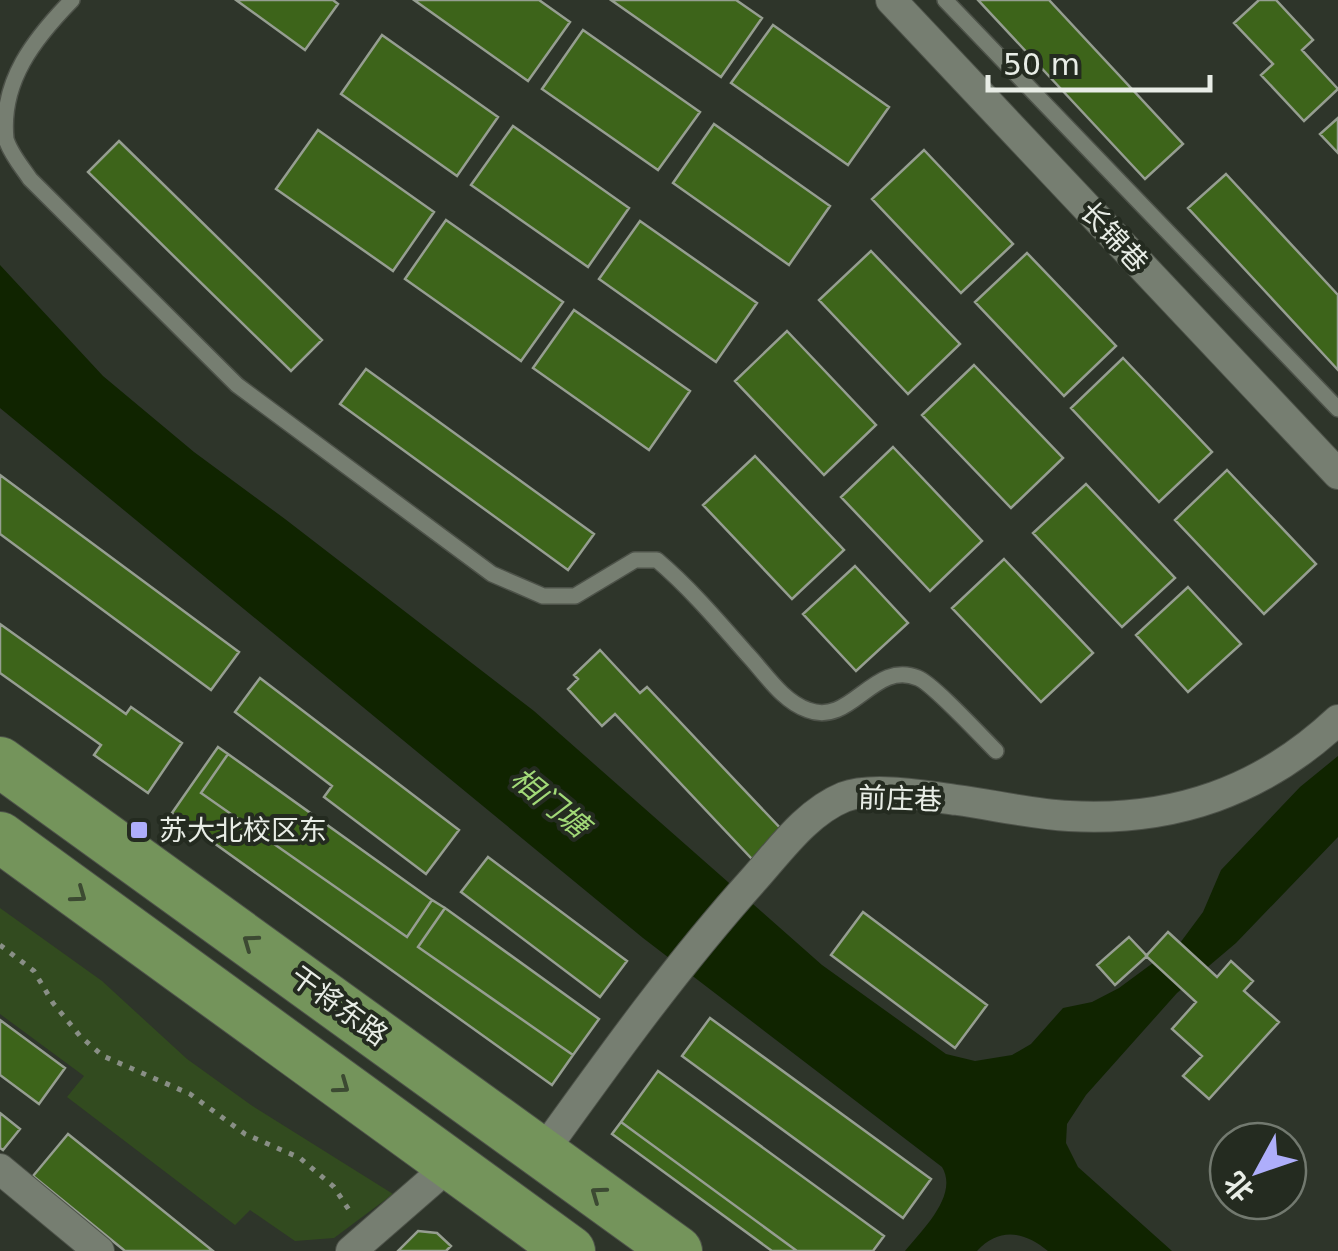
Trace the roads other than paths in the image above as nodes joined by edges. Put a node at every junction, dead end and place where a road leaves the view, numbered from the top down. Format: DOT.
graph roads {
  1 [pos="72,0"];
  2 [pos="891,0"];
  3 [pos="945,0"];
  4 [pos="1338,409"];
  5 [pos="1338,474"];
  6 [pos="1338,720"];
  7 [pos="996,750"];
  8 [pos="0,762"];
  9 [pos="0,838"];
  10 [pos="542,1153"];
  11 [pos="451,1164"];
  12 [pos="0,1169"];
  13 [pos="359,1244"];
  14 [pos="99,1251"];
  15 [pos="570,1251"];
  16 [pos="677,1251"];
  1 -- 7 [label="lane"];
  2 -- 5 [label="street, 长锦巷"];
  3 -- 4 [label="lane"];
  6 -- 10 [label="street, 前庄巷"];
  10 -- 8 [label="main road, 干将东路, one-way"];
  9 -- 11 [label="main road, one-way"];
  16 -- 10 [label="main road, 干将东路, one-way"];
  11 -- 13 [label="street"];
  11 -- 15 [label="main road"];
  12 -- 14 [label="street"];
}
